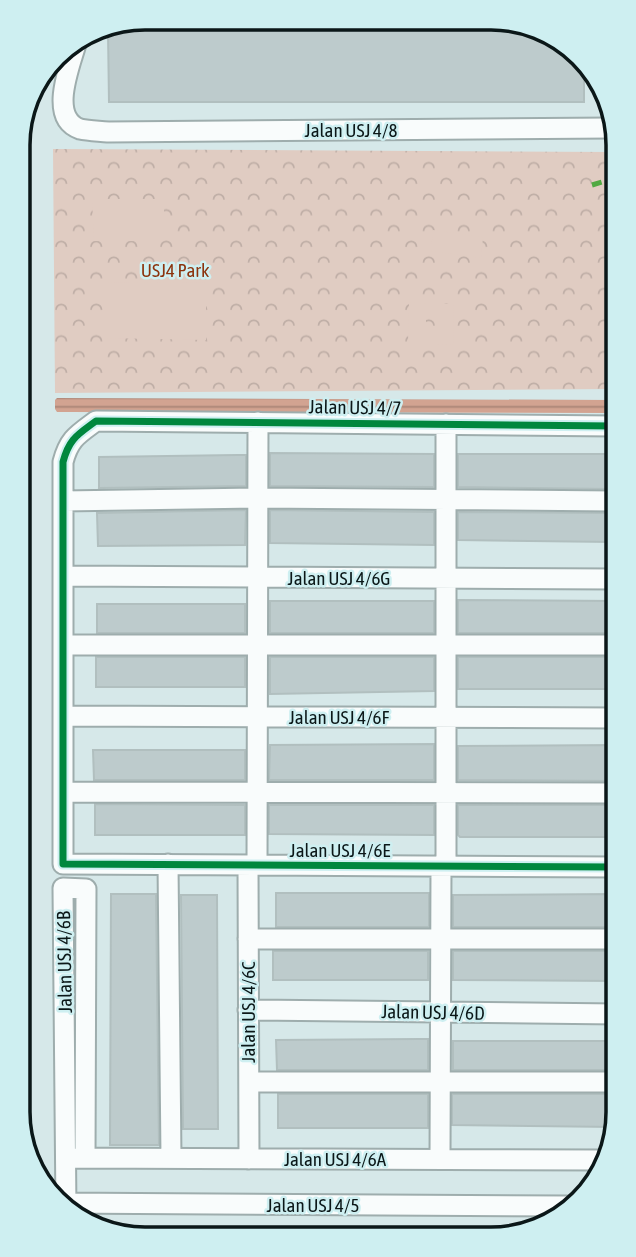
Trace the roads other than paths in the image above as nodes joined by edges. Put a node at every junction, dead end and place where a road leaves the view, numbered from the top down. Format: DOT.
graph roads {
  1 [pos="73,56"];
  2 [pos="605,128"];
  3 [pos="258,422"];
  4 [pos="446,424"];
  5 [pos="606,426"];
  6 [pos="258,498"];
  7 [pos="446,500"];
  8 [pos="63,501"];
  9 [pos="606,501"];
  10 [pos="63,576"];
  11 [pos="258,577"];
  12 [pos="446,578"];
  13 [pos="606,579"];
  14 [pos="446,644"];
  15 [pos="63,645"];
  16 [pos="606,645"];
  17 [pos="258,646"];
  18 [pos="63,716"];
  19 [pos="257,717"];
  20 [pos="446,718"];
  21 [pos="606,719"];
  22 [pos="257,790"];
  23 [pos="446,791"];
  24 [pos="63,792"];
  25 [pos="606,793"];
  26 [pos="168,864"];
  27 [pos="253,865"];
  28 [pos="443,866"];
  29 [pos="606,867"];
  30 [pos="441,937"];
  31 [pos="248,939"];
  32 [pos="606,939"];
  33 [pos="248,1010"];
  34 [pos="442,1013"];
  35 [pos="606,1014"];
  36 [pos="249,1082"];
  37 [pos="441,1082"];
  38 [pos="606,1082"];
  39 [pos="75,1158"];
  40 [pos="171,1158"];
  41 [pos="249,1159"];
  42 [pos="440,1159"];
  43 [pos="595,1160"];
  44 [pos="65,1195"];
  45 [pos="77,1205"];
  46 [pos="557,1206"];
  1 -- 2 [label="street, Jalan USJ 4/8"];
  3 -- 4 [label="street, Jalan USJ 4/7"];
  3 -- 6 [label="street, Jalan USJ 4/6C"];
  3 -- 8 [label="street, Jalan USJ 4/7"];
  4 -- 5 [label="street, Jalan USJ 4/7"];
  4 -- 7 [label="street"];
  6 -- 7 [label="street"];
  6 -- 8 [label="street"];
  6 -- 11 [label="street, Jalan USJ 4/6C"];
  7 -- 9 [label="street"];
  7 -- 12 [label="street"];
  8 -- 10 [label="street"];
  10 -- 11 [label="street, Jalan USJ 4/6G"];
  10 -- 15 [label="street"];
  11 -- 12 [label="street, Jalan USJ 4/6G"];
  11 -- 17 [label="street, Jalan USJ 4/6C"];
  12 -- 13 [label="street, Jalan USJ 4/6G"];
  12 -- 14 [label="street"];
  14 -- 16 [label="street"];
  14 -- 17 [label="street"];
  14 -- 20 [label="street"];
  15 -- 17 [label="street"];
  15 -- 18 [label="street"];
  17 -- 19 [label="street, Jalan USJ 4/6C"];
  18 -- 19 [label="street, Jalan USJ 4/6F"];
  18 -- 24 [label="street"];
  19 -- 20 [label="street, Jalan USJ 4/6F"];
  19 -- 22 [label="street, Jalan USJ 4/6C"];
  20 -- 21 [label="street, Jalan USJ 4/6F"];
  20 -- 23 [label="street"];
  22 -- 23 [label="street"];
  22 -- 24 [label="street"];
  22 -- 27 [label="street, Jalan USJ 4/6C"];
  23 -- 25 [label="street"];
  23 -- 28 [label="street"];
  24 -- 26 [label="street, Jalan USJ 4/6E"];
  26 -- 27 [label="street, Jalan USJ 4/6E"];
  26 -- 40 [label="street"];
  27 -- 28 [label="street, Jalan USJ 4/6E"];
  27 -- 31 [label="street, Jalan USJ 4/6C"];
  28 -- 29 [label="street, Jalan USJ 4/6E"];
  28 -- 30 [label="street"];
  30 -- 31 [label="street"];
  30 -- 32 [label="street"];
  30 -- 34 [label="street"];
  31 -- 33 [label="street, Jalan USJ 4/6C"];
  33 -- 34 [label="street, Jalan USJ 4/6D"];
  33 -- 36 [label="street, Jalan USJ 4/6C"];
  34 -- 35 [label="street, Jalan USJ 4/6D"];
  34 -- 37 [label="street"];
  36 -- 37 [label="street"];
  36 -- 41 [label="street, Jalan USJ 4/6C"];
  37 -- 38 [label="street"];
  37 -- 42 [label="street"];
  39 -- 39 [label="street, Jalan USJ 4/6B"];
  39 -- 40 [label="street, Jalan USJ 4/6A"];
  39 -- 44 [label="street, Jalan USJ 4/6B"];
  40 -- 41 [label="street, Jalan USJ 4/6A"];
  41 -- 42 [label="street, Jalan USJ 4/6A"];
  42 -- 43 [label="street, Jalan USJ 4/6A"];
  45 -- 46 [label="street, Jalan USJ 4/5"];
}
